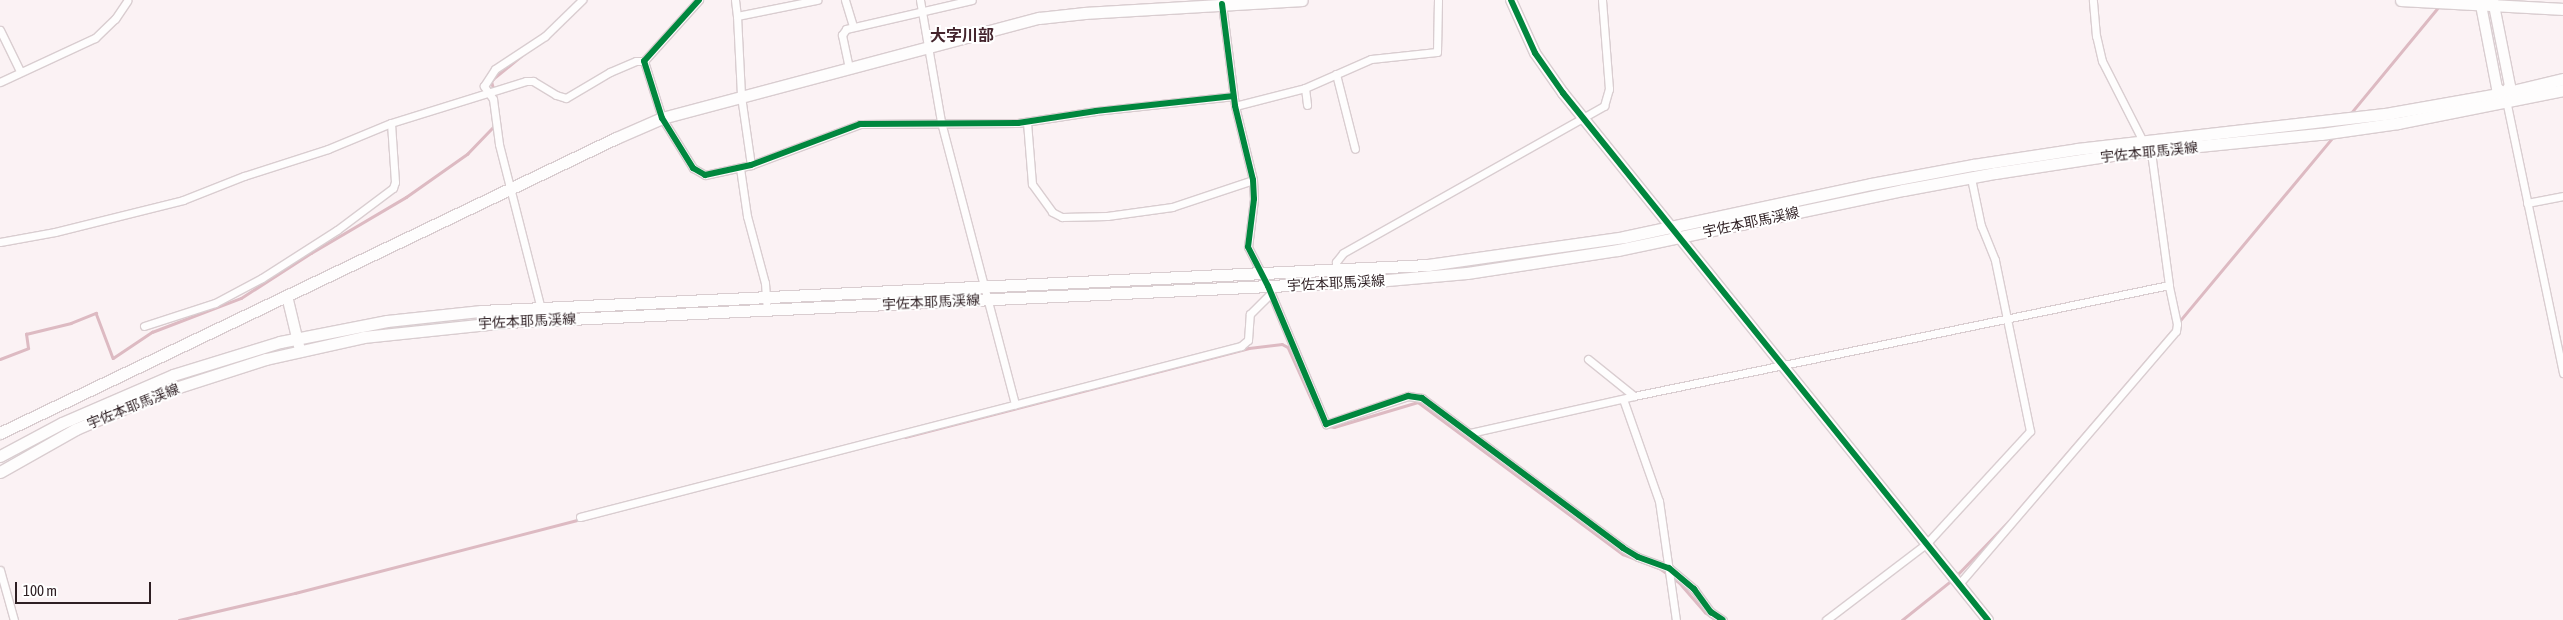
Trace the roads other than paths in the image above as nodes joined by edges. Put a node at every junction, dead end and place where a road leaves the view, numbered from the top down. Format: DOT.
graph roads {
  1 [pos="582,0"];
  2 [pos="699,0"];
  3 [pos="734,0"];
  4 [pos="817,0"];
  5 [pos="845,0"];
  6 [pos="920,0"];
  7 [pos="972,0"];
  8 [pos="1302,0"];
  9 [pos="1438,0"];
  10 [pos="1602,0"];
  11 [pos="2093,0"];
  12 [pos="2401,0"];
  13 [pos="127,1"];
  14 [pos="1263,1"];
  15 [pos="1511,1"];
  16 [pos="2480,2"];
  17 [pos="2493,2"];
  18 [pos="1225,3"];
  19 [pos="2563,8"];
  20 [pos="922,11"];
  21 [pos="738,16"];
  22 [pos="853,27"];
  23 [pos="0,30"];
  24 [pos="927,47"];
  25 [pos="644,61"];
  26 [pos="849,68"];
  27 [pos="20,71"];
  28 [pos="1336,74"];
  29 [pos="2563,79"];
  30 [pos="0,82"];
  31 [pos="1305,88"];
  32 [pos="2563,90"];
  33 [pos="490,94"];
  34 [pos="741,96"];
  35 [pos="1233,96"];
  36 [pos="2505,98"];
  37 [pos="1307,105"];
  38 [pos="1235,106"];
  39 [pos="662,118"];
  40 [pos="1583,119"];
  41 [pos="941,122"];
  42 [pos="1027,122"];
  43 [pos="391,123"];
  44 [pos="2146,146"];
  45 [pos="1355,149"];
  46 [pos="751,165"];
  47 [pos="740,168"];
  48 [pos="1971,178"];
  49 [pos="1253,180"];
  50 [pos="510,188"];
  51 [pos="2563,196"];
  52 [pos="2528,203"];
  53 [pos="1673,227"];
  54 [pos="1681,237"];
  55 [pos="0,242"];
  56 [pos="1336,271"];
  57 [pos="1262,274"];
  58 [pos="1336,283"];
  59 [pos="2169,285"];
  60 [pos="1269,290"];
  61 [pos="987,293"];
  62 [pos="287,296"];
  63 [pos="767,304"];
  64 [pos="541,309"];
  65 [pos="2007,318"];
  66 [pos="144,326"];
  67 [pos="297,338"];
  68 [pos="300,350"];
  69 [pos="1588,360"];
  70 [pos="1784,365"];
  71 [pos="2563,373"];
  72 [pos="1634,396"];
  73 [pos="1623,399"];
  74 [pos="1015,404"];
  75 [pos="0,433"];
  76 [pos="1470,433"];
  77 [pos="0,456"];
  78 [pos="0,472"];
  79 [pos="580,517"];
  80 [pos="1928,544"];
  81 [pos="1669,568"];
  82 [pos="0,570"];
  83 [pos="1959,584"];
  84 [pos="14,620"];
  85 [pos="1676,620"];
  86 [pos="1723,620"];
  87 [pos="1826,620"];
  88 [pos="1988,620"];
  1 -- 33 [label="street"];
  2 -- 25 [label="street"];
  3 -- 21 [label="street"];
  4 -- 21 [label="street"];
  5 -- 22 [label="street"];
  6 -- 20 [label="street"];
  7 -- 20 [label="street"];
  8 -- 14 [label="main road"];
  9 -- 28 [label="street"];
  10 -- 40 [label="street"];
  11 -- 44 [label="street"];
  12 -- 16 [label="main road"];
  13 -- 27 [label="street"];
  14 -- 18 [label="main road"];
  15 -- 40 [label="street"];
  16 -- 17 [label="main road"];
  16 -- 36 [label="street"];
  17 -- 19 [label="main road"];
  17 -- 36 [label="street"];
  18 -- 24 [label="main road"];
  18 -- 35 [label="street"];
  20 -- 22 [label="street"];
  20 -- 24 [label="street"];
  21 -- 34 [label="street"];
  22 -- 26 [label="street"];
  23 -- 27 [label="street"];
  24 -- 26 [label="main road"];
  24 -- 41 [label="street"];
  25 -- 33 [label="street"];
  25 -- 39 [label="street"];
  26 -- 34 [label="main road"];
  27 -- 30 [label="street"];
  28 -- 31 [label="street"];
  28 -- 45 [label="street"];
  29 -- 36 [label="main road, 宇佐本耶馬渓線"];
  31 -- 37 [label="street"];
  31 -- 38 [label="street"];
  32 -- 36 [label="main road, 宇佐本耶馬渓線"];
  33 -- 43 [label="street"];
  33 -- 50 [label="street"];
  34 -- 39 [label="main road"];
  34 -- 46 [label="street"];
  35 -- 38 [label="street"];
  35 -- 42 [label="street"];
  36 -- 44 [label="main road, 宇佐本耶馬渓線"];
  36 -- 44 [label="main road, 宇佐本耶馬渓線"];
  36 -- 52 [label="street"];
  38 -- 49 [label="street"];
  39 -- 47 [label="street"];
  39 -- 50 [label="main road"];
  40 -- 53 [label="street"];
  40 -- 56 [label="street"];
  41 -- 42 [label="street"];
  41 -- 46 [label="street"];
  41 -- 61 [label="street"];
  42 -- 49 [label="street"];
  43 -- 55 [label="street"];
  43 -- 66 [label="street"];
  44 -- 48 [label="main road, 宇佐本耶馬渓線"];
  44 -- 53 [label="main road, 宇佐本耶馬渓線"];
  44 -- 59 [label="street"];
  46 -- 47 [label="street"];
  47 -- 63 [label="street"];
  48 -- 54 [label="main road, 宇佐本耶馬渓線"];
  48 -- 65 [label="street"];
  49 -- 57 [label="street"];
  50 -- 62 [label="main road"];
  50 -- 64 [label="street"];
  51 -- 52 [label="street"];
  52 -- 71 [label="street"];
  53 -- 54 [label="street"];
  53 -- 56 [label="main road, 宇佐本耶馬渓線"];
  54 -- 58 [label="main road, 宇佐本耶馬渓線"];
  54 -- 70 [label="street"];
  56 -- 57 [label="main road, 宇佐本耶馬渓線"];
  56 -- 58 [label="street"];
  57 -- 60 [label="street"];
  57 -- 61 [label="main road, 宇佐本耶馬渓線"];
  58 -- 60 [label="main road, 宇佐本耶馬渓線"];
  59 -- 65 [label="street"];
  59 -- 83 [label="street"];
  60 -- 61 [label="main road, 宇佐本耶馬渓線"];
  60 -- 74 [label="street"];
  60 -- 76 [label="street"];
  61 -- 63 [label="main road, 宇佐本耶馬渓線"];
  61 -- 74 [label="street"];
  62 -- 67 [label="street"];
  62 -- 75 [label="main road"];
  63 -- 64 [label="main road, 宇佐本耶馬渓線"];
  63 -- 68 [label="main road, 宇佐本耶馬渓線"];
  64 -- 67 [label="main road, 宇佐本耶馬渓線"];
  65 -- 70 [label="street"];
  65 -- 80 [label="street"];
  67 -- 68 [label="street"];
  67 -- 77 [label="main road, 宇佐本耶馬渓線"];
  68 -- 78 [label="main road, 宇佐本耶馬渓線"];
  69 -- 72 [label="street"];
  70 -- 72 [label="street"];
  70 -- 80 [label="street"];
  72 -- 73 [label="street"];
  73 -- 76 [label="street"];
  73 -- 81 [label="street"];
  74 -- 79 [label="street"];
  76 -- 81 [label="street"];
  80 -- 83 [label="street"];
  80 -- 87 [label="street"];
  81 -- 85 [label="street"];
  81 -- 86 [label="street"];
  82 -- 84 [label="street"];
  83 -- 88 [label="street"];
}
